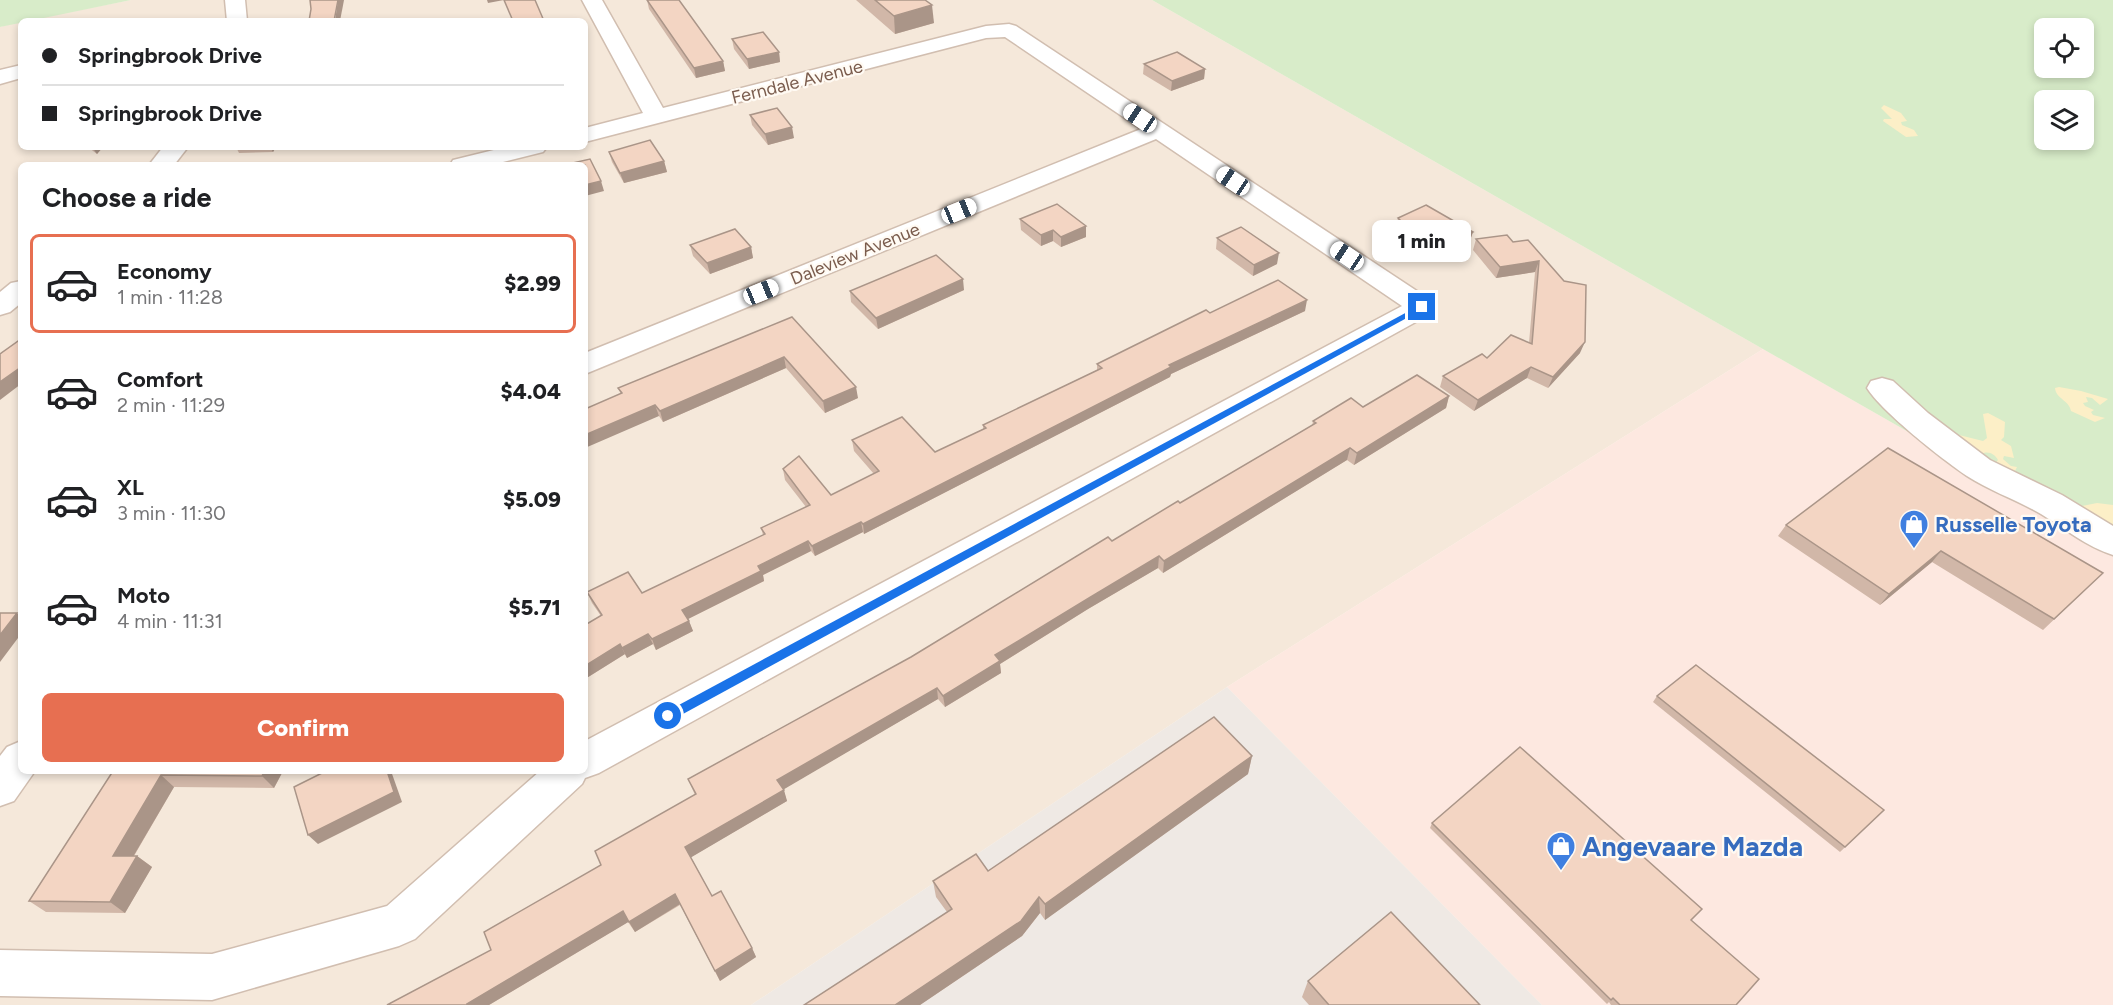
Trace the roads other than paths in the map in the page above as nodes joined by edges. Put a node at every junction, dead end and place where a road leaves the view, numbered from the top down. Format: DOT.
graph roads {
  1 [pos="235,0"];
  2 [pos="592,0"];
  3 [pos="237,18"];
  4 [pos="18,72"];
  5 [pos="0,77"];
  6 [pos="657,117"];
  7 [pos="1158,130"];
  8 [pos="588,134"];
  9 [pos="174,150"];
  10 [pos="523,150"];
  11 [pos="164,162"];
  12 [pos="474,162"];
  13 [pos="18,291"];
  14 [pos="0,306"];
  15 [pos="588,363"];
  16 [pos="1882,388"];
  17 [pos="2113,542"];
  18 [pos="588,759"];
  19 [pos="18,763"];
  20 [pos="565,774"];
  21 [pos="0,788"];
  22 [pos="0,973"];
  1 -- 3 [label="street"];
  2 -- 6 [label="street"];
  4 -- 5 [label="street"];
  6 -- 7 [label="street, Ferndale Avenue"];
  6 -- 8 [label="street, Ferndale Avenue"];
  7 -- 15 [label="street, Daleview Avenue"];
  7 -- 18 [label="street"];
  9 -- 11 [label="street"];
  10 -- 12 [label="street"];
  13 -- 14 [label="street"];
  16 -- 17 [label="street"];
  19 -- 21 [label="street"];
  20 -- 22 [label="street"];
}
